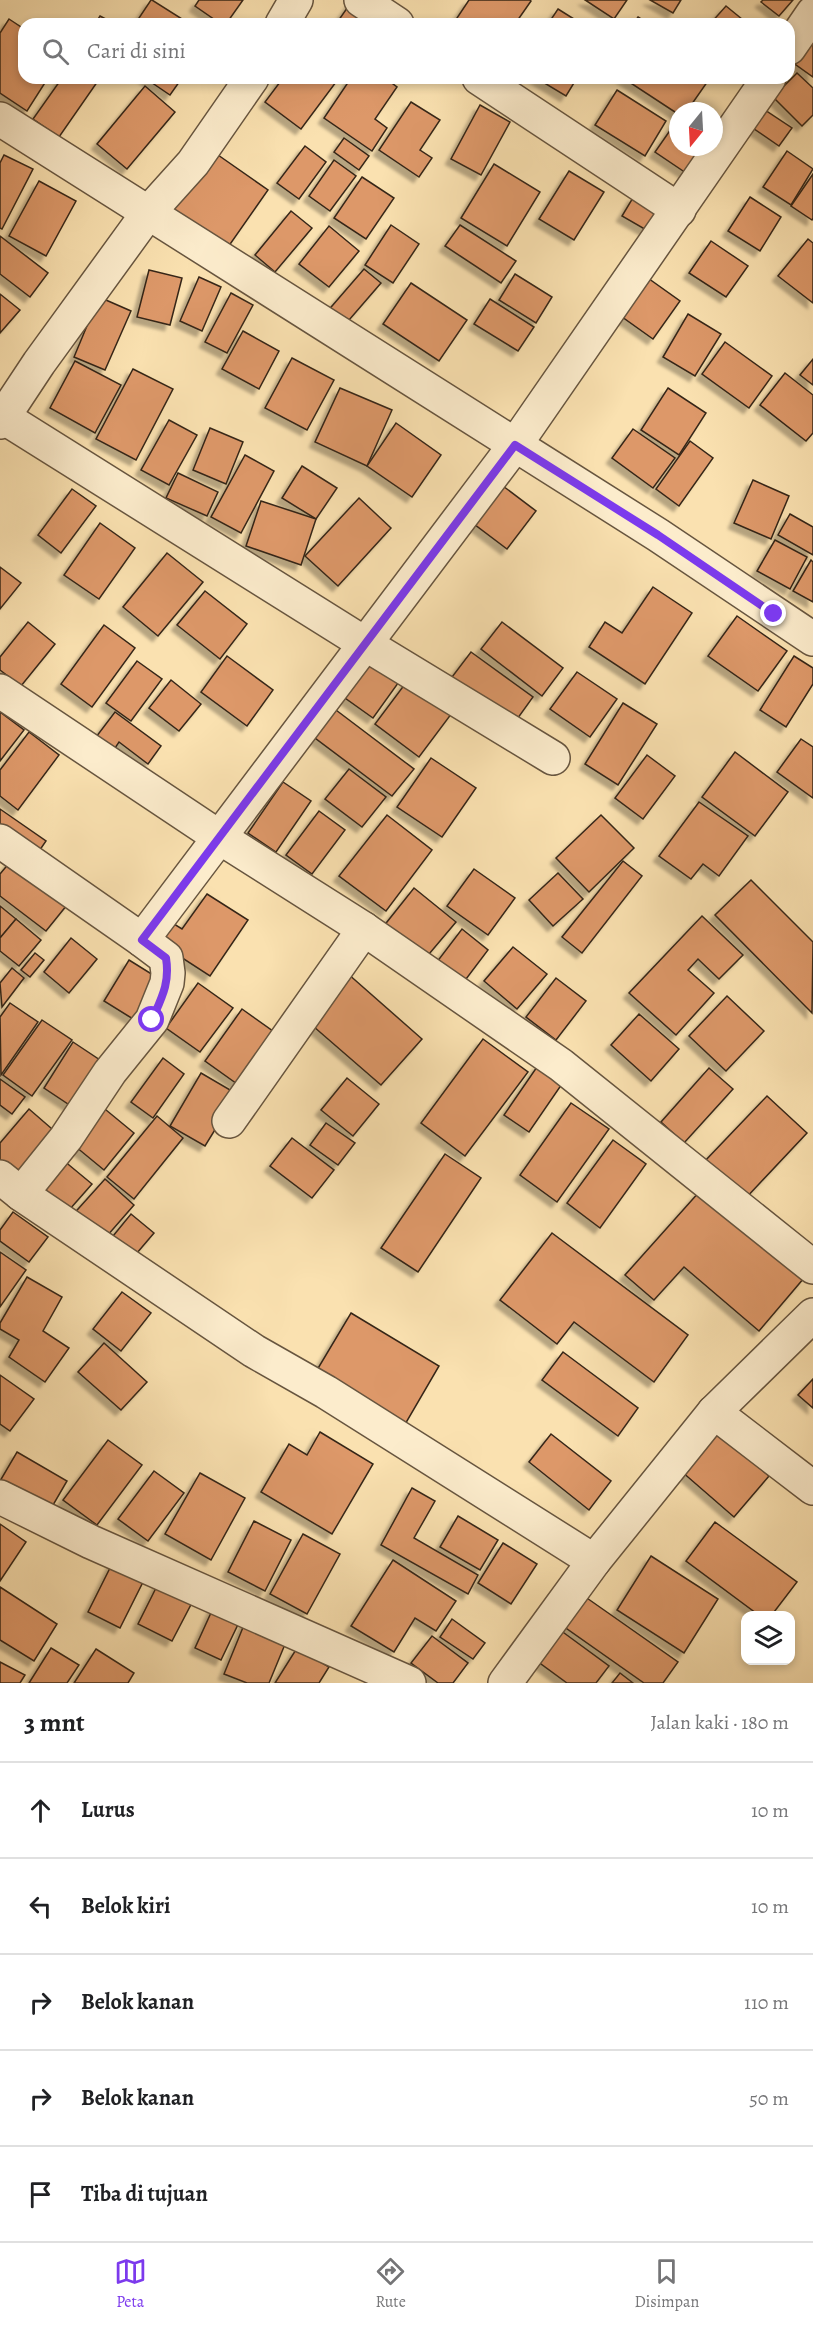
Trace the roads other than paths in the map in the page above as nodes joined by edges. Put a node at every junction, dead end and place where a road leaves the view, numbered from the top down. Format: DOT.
graph roads {
  1 [pos="296,0"];
  2 [pos="361,0"];
  3 [pos="813,13"];
  4 [pos="286,18"];
  5 [pos="388,18"];
  6 [pos="795,39"];
  7 [pos="248,84"];
  8 [pos="488,84"];
  9 [pos="765,84"];
  10 [pos="0,119"];
  11 [pos="679,210"];
  12 [pos="148,213"];
  13 [pos="1,418"];
  14 [pos="515,445"];
  15 [pos="813,639"];
  16 [pos="367,645"];
  17 [pos="0,691"];
  18 [pos="553,758"];
  19 [pos="219,837"];
  20 [pos="0,841"];
  21 [pos="364,929"];
  22 [pos="142,940"];
  23 [pos="229,1121"];
  24 [pos="11,1185"];
  25 [pos="813,1267"];
  26 [pos="813,1315"];
  27 [pos="714,1412"];
  28 [pos="813,1488"];
  29 [pos="0,1497"];
  30 [pos="594,1561"];
  31 [pos="409,1683"];
  32 [pos="505,1683"];
  1 -- 4 [label="street"];
  2 -- 5 [label="street"];
  3 -- 6 [label="street"];
  7 -- 12 [label="street"];
  8 -- 11 [label="street"];
  9 -- 11 [label="street"];
  10 -- 12 [label="street"];
  11 -- 14 [label="street"];
  12 -- 13 [label="street"];
  12 -- 14 [label="street"];
  13 -- 16 [label="street"];
  14 -- 15 [label="street"];
  14 -- 16 [label="street"];
  16 -- 18 [label="street"];
  16 -- 19 [label="street"];
  17 -- 19 [label="street"];
  19 -- 21 [label="street"];
  19 -- 22 [label="street"];
  20 -- 22 [label="street"];
  21 -- 23 [label="street"];
  21 -- 25 [label="street"];
  22 -- 24 [label="street"];
  24 -- 30 [label="street"];
  26 -- 27 [label="street"];
  27 -- 28 [label="street"];
  27 -- 30 [label="street"];
  29 -- 31 [label="street"];
  30 -- 32 [label="street"];
}
